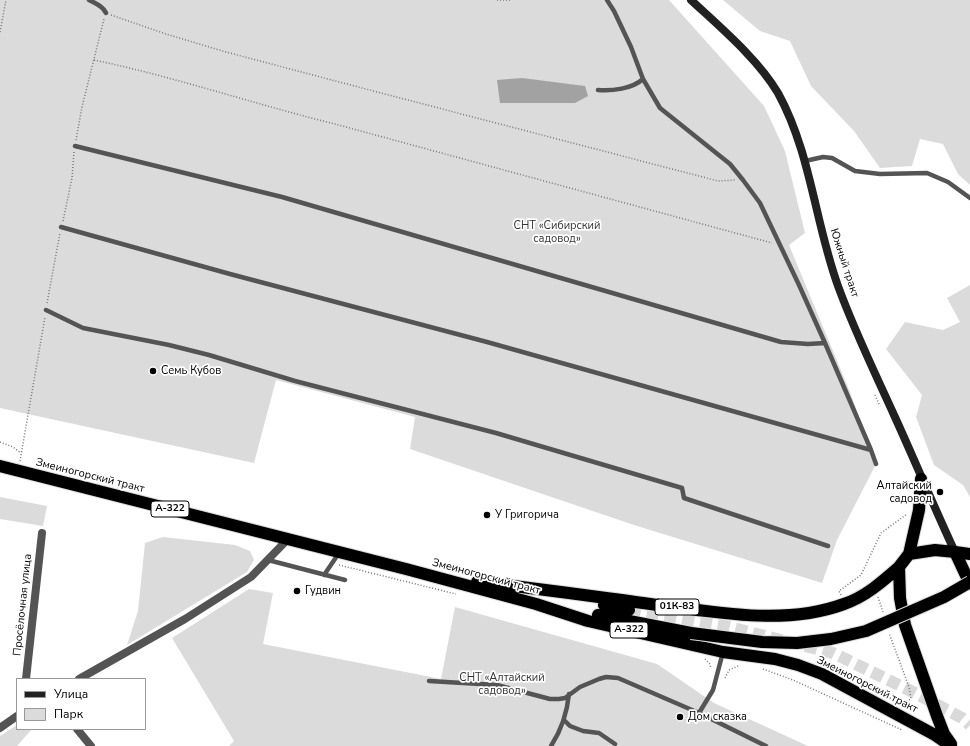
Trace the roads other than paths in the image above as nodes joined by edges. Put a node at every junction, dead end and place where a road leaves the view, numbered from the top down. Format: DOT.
graph roads {
  1 [pos="89,0"];
  2 [pos="607,0"];
  3 [pos="691,0"];
  4 [pos="106,13"];
  5 [pos="643,79"];
  6 [pos="598,90"];
  7 [pos="75,146"];
  8 [pos="805,161"];
  9 [pos="970,198"];
  10 [pos="62,227"];
  11 [pos="46,310"];
  12 [pos="825,343"];
  13 [pos="871,450"];
  14 [pos="876,464"];
  15 [pos="0,466"];
  16 [pos="921,479"];
  17 [pos="42,533"];
  18 [pos="288,539"];
  19 [pos="828,546"];
  20 [pos="339,552"];
  21 [pos="955,552"];
  22 [pos="909,554"];
  23 [pos="970,554"];
  24 [pos="268,560"];
  25 [pos="899,567"];
  26 [pos="324,575"];
  27 [pos="444,579"];
  28 [pos="345,580"];
  29 [pos="970,583"];
  30 [pos="502,585"];
  31 [pos="536,604"];
  32 [pos="629,610"];
  33 [pos="723,652"];
  34 [pos="26,678"];
  35 [pos="81,678"];
  36 [pos="429,681"];
  37 [pos="569,694"];
  38 [pos="699,713"];
  39 [pos="16,717"];
  40 [pos="565,721"];
  41 [pos="0,728"];
  42 [pos="78,730"];
  43 [pos="615,744"];
  44 [pos="91,746"];
  45 [pos="551,746"];
  46 [pos="766,746"];
  47 [pos="952,746"];
  1 -- 4 [label="lane"];
  2 -- 5 [label="lane"];
  3 -- 8 [label="main road, Южный тракт"];
  5 -- 6 [label="lane"];
  5 -- 12 [label="lane"];
  7 -- 12 [label="lane"];
  8 -- 9 [label="lane"];
  8 -- 16 [label="main road, Южный тракт"];
  10 -- 13 [label="lane"];
  11 -- 19 [label="lane"];
  12 -- 13 [label="lane"];
  13 -- 14 [label="lane"];
  15 -- 18 [label="highway, Змеиногорский тракт / А-322"];
  16 -- 21 [label="main road, Южный тракт"];
  16 -- 22 [label="highway"];
  17 -- 34 [label="street, Просёлочная улица"];
  18 -- 20 [label="highway, Змеиногорский тракт / А-322"];
  18 -- 24 [label="street"];
  20 -- 26 [label="lane"];
  20 -- 27 [label="highway, Змеиногорский тракт / А-322"];
  21 -- 22 [label="highway"];
  21 -- 23 [label="highway"];
  21 -- 29 [label="highway"];
  22 -- 25 [label="highway"];
  24 -- 26 [label="lane"];
  24 -- 35 [label="street"];
  25 -- 30 [label="highway, 01К-83"];
  25 -- 47 [label="highway"];
  26 -- 28 [label="lane"];
  27 -- 30 [label="highway, 01К-83"];
  27 -- 31 [label="highway, Змеиногорский тракт / А-322"];
  29 -- 31 [label="highway, bridge"];
  30 -- 32 [label="highway"];
  31 -- 33 [label="highway, Змеиногорский тракт / А-322"];
  33 -- 38 [label="lane"];
  33 -- 47 [label="highway, Змеиногорский тракт / А-322"];
  36 -- 37 [label="lane"];
  37 -- 38 [label="lane"];
  37 -- 40 [label="lane"];
  38 -- 46 [label="lane"];
  39 -- 41 [label="street"];
  40 -- 43 [label="lane"];
  40 -- 45 [label="lane"];
  42 -- 44 [label="street"];
}
